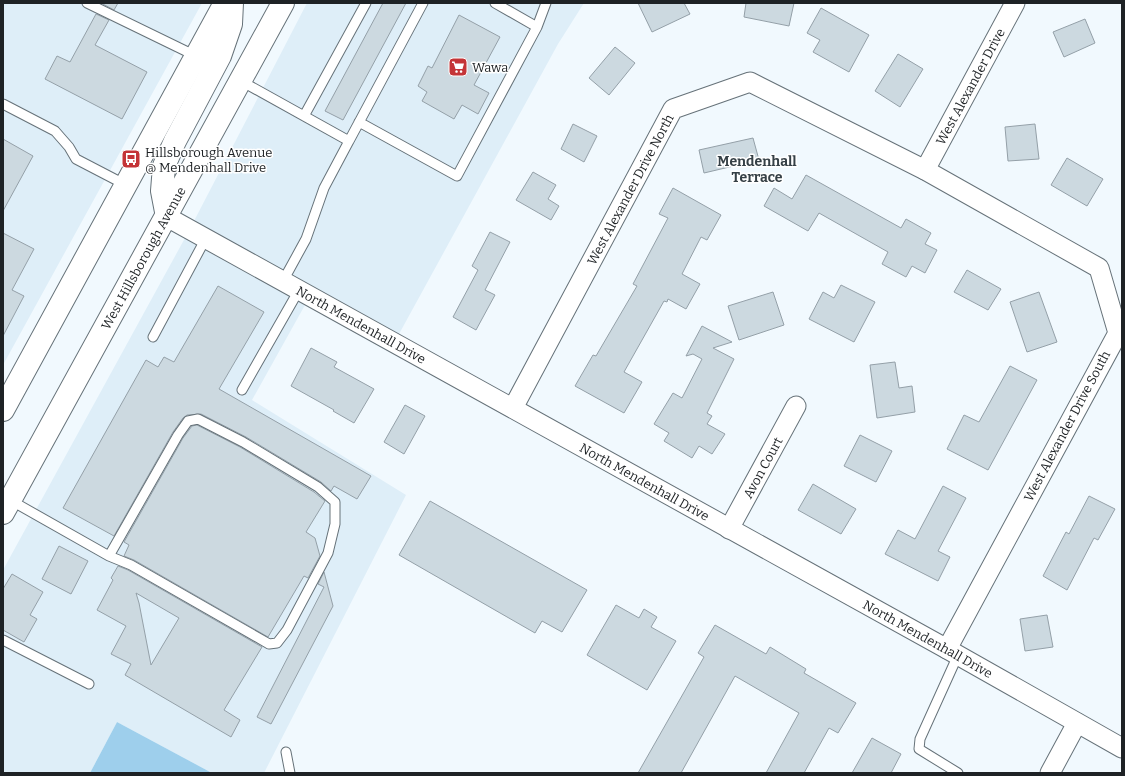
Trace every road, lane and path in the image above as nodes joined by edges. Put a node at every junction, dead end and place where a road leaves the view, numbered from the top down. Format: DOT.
graph roads {
  1 [pos="87,3"];
  2 [pos="225,3"];
  3 [pos="232,3"];
  4 [pos="283,3"];
  5 [pos="366,3"];
  6 [pos="423,3"];
  7 [pos="495,3"];
  8 [pos="546,3"];
  9 [pos="1015,3"];
  10 [pos="537,27"];
  11 [pos="196,56"];
  12 [pos="241,81"];
  13 [pos="3,104"];
  14 [pos="304,116"];
  15 [pos="359,122"];
  16 [pos="349,141"];
  17 [pos="925,170"];
  18 [pos="126,185"];
  19 [pos="167,217"];
  20 [pos="206,238"];
  21 [pos="291,285"];
  22 [pos="154,337"];
  23 [pos="242,390"];
  24 [pos="796,406"];
  25 [pos="513,408"];
  26 [pos="3,410"];
  27 [pos="7,507"];
  28 [pos="729,529"];
  29 [pos="109,556"];
  30 [pos="3,640"];
  31 [pos="952,652"];
  32 [pos="89,684"];
  33 [pos="1077,723"];
  34 [pos="1122,748"];
  35 [pos="286,752"];
  36 [pos="290,773"];
  37 [pos="958,773"];
  38 [pos="1050,773"];
  1 -- 11 [label="lane"];
  2 -- 11 [label="main road"];
  3 -- 19 [label="main road"];
  4 -- 12 [label="main road, West Hillsborough Avenue"];
  5 -- 14 [label="lane"];
  6 -- 15 [label="lane"];
  7 -- 10 [label="lane"];
  8 -- 10 [label="lane"];
  9 -- 17 [label="street, West Alexander Drive"];
  10 -- 15 [label="lane"];
  11 -- 18 [label="main road"];
  12 -- 14 [label="lane"];
  12 -- 19 [label="main road, West Hillsborough Avenue"];
  13 -- 18 [label="lane"];
  14 -- 16 [label="lane"];
  15 -- 16 [label="lane"];
  16 -- 21 [label="lane"];
  17 -- 25 [label="street, West Alexander Drive North"];
  17 -- 31 [label="street, West Alexander Drive South"];
  18 -- 26 [label="main road"];
  19 -- 20 [label="street, North Mendenhall Drive"];
  19 -- 27 [label="main road, West Hillsborough Avenue"];
  20 -- 21 [label="street, North Mendenhall Drive"];
  20 -- 22 [label="lane"];
  21 -- 23 [label="lane"];
  21 -- 25 [label="street, North Mendenhall Drive"];
  24 -- 28 [label="street, Avon Court"];
  25 -- 28 [label="street, North Mendenhall Drive"];
  27 -- 29 [label="lane"];
  28 -- 31 [label="street, North Mendenhall Drive"];
  29 -- 29 [label="lane"];
  30 -- 32 [label="lane"];
  31 -- 33 [label="street, North Mendenhall Drive"];
  31 -- 37 [label="lane"];
  33 -- 34 [label="street, North Mendenhall Drive"];
  33 -- 38 [label="street"];
  35 -- 36 [label="lane"];
}
